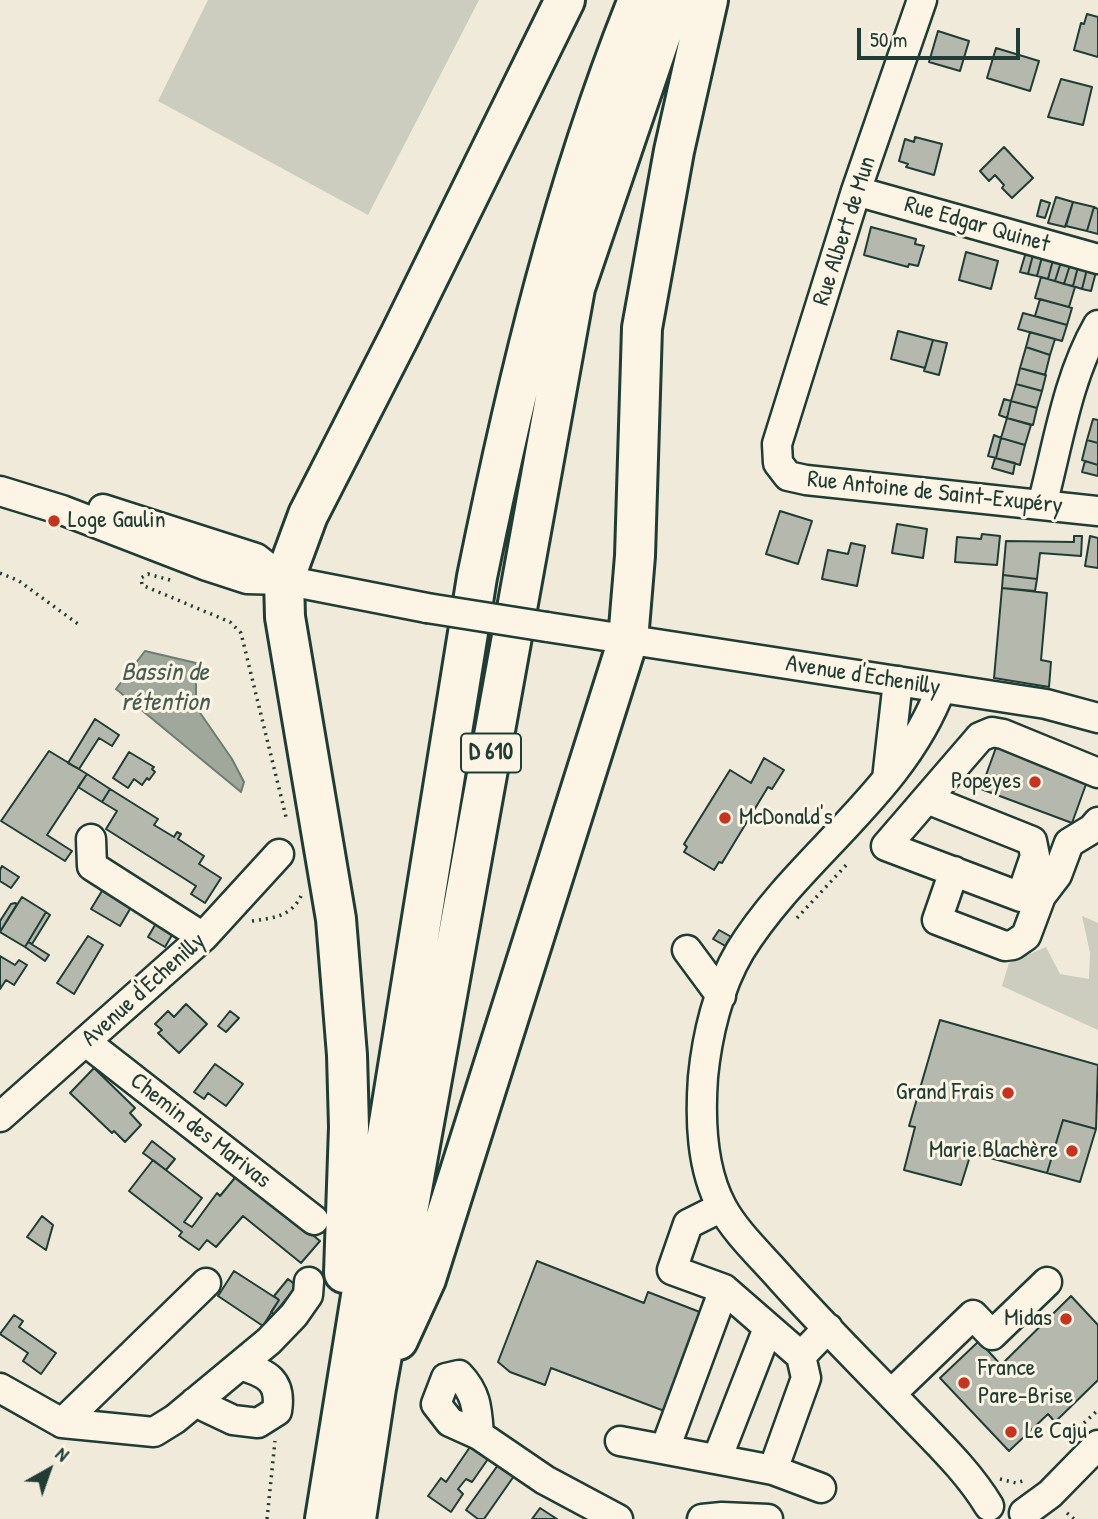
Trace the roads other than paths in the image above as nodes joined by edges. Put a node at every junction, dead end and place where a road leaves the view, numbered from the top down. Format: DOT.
graph roads {
  1 [pos="565,0"];
  2 [pos="638,0"];
  3 [pos="673,0"];
  4 [pos="708,0"];
  5 [pos="922,0"];
  6 [pos="856,191"];
  7 [pos="1098,259"];
  8 [pos="1098,325"];
  9 [pos="778,464"];
  10 [pos="0,478"];
  11 [pos="0,491"];
  12 [pos="1042,505"];
  13 [pos="1098,512"];
  14 [pos="284,580"];
  15 [pos="628,640"];
  16 [pos="898,681"];
  17 [pos="941,688"];
  18 [pos="1098,718"];
  19 [pos="1098,773"];
  20 [pos="880,787"];
  21 [pos="927,799"];
  22 [pos="1098,822"];
  23 [pos="905,824"];
  24 [pos="91,839"];
  25 [pos="284,843"];
  26 [pos="954,872"];
  27 [pos="208,933"];
  28 [pos="687,950"];
  29 [pos="721,996"];
  30 [pos="86,1042"];
  31 [pos="0,1116"];
  32 [pos="722,1207"];
  33 [pos="314,1220"];
  34 [pos="309,1282"];
  35 [pos="1046,1282"];
  36 [pos="206,1283"];
  37 [pos="724,1289"];
  38 [pos="768,1328"];
  39 [pos="828,1328"];
  40 [pos="801,1356"];
  41 [pos="240,1365"];
  42 [pos="0,1388"];
  43 [pos="376,1388"];
  44 [pos="891,1394"];
  45 [pos="195,1402"];
  46 [pos="62,1423"];
  47 [pos="479,1435"];
  48 [pos="1089,1437"];
  49 [pos="620,1441"];
  50 [pos="665,1449"];
  51 [pos="337,1450"];
  52 [pos="717,1459"];
  53 [pos="773,1470"];
  54 [pos="821,1488"];
  55 [pos="984,1513"];
  56 [pos="1026,1516"];
  57 [pos="325,1519"];
  58 [pos="356,1519"];
  59 [pos="618,1519"];
  60 [pos="702,1519"];
  61 [pos="768,1519"];
  1 -- 14 [label="highway"];
  2 -- 51 [label="highway, D 610"];
  3 -- 43 [label="highway, D 610"];
  4 -- 15 [label="highway"];
  5 -- 6 [label="street, Rue Albert de Mun"];
  6 -- 7 [label="street, Rue Edgar Quinet"];
  6 -- 9 [label="street, Rue Albert de Mun"];
  8 -- 12 [label="street"];
  9 -- 12 [label="street, Rue Antoine de Saint-Exupéry"];
  10 -- 14 [label="street"];
  11 -- 14 [label="street, Avenue d'Echenilly"];
  12 -- 13 [label="street, Rue Antoine de Saint-Exupéry"];
  14 -- 15 [label="street, Avenue d'Echenilly, bridge"];
  14 -- 51 [label="highway"];
  15 -- 16 [label="street, Avenue d'Echenilly"];
  15 -- 43 [label="highway"];
  16 -- 17 [label="street, Avenue d'Echenilly"];
  16 -- 20 [label="street"];
  17 -- 18 [label="street, Avenue d'Echenilly"];
  17 -- 20 [label="street"];
  19 -- 21 [label="street"];
  20 -- 23 [label="street"];
  20 -- 29 [label="street"];
  21 -- 23 [label="street"];
  21 -- 26 [label="street"];
  22 -- 26 [label="street"];
  23 -- 26 [label="street"];
  24 -- 27 [label="street"];
  25 -- 27 [label="street, Avenue d'Echenilly"];
  27 -- 30 [label="street, Avenue d'Echenilly"];
  28 -- 29 [label="street"];
  29 -- 32 [label="street"];
  30 -- 31 [label="street, Avenue d'Echenilly"];
  30 -- 33 [label="street, Chemin des Marivas"];
  32 -- 37 [label="street"];
  32 -- 39 [label="street"];
  34 -- 41 [label="street"];
  35 -- 44 [label="street"];
  36 -- 46 [label="street"];
  37 -- 38 [label="street"];
  37 -- 50 [label="street"];
  38 -- 40 [label="street"];
  38 -- 52 [label="street"];
  39 -- 40 [label="street"];
  39 -- 44 [label="street"];
  40 -- 53 [label="street"];
  41 -- 45 [label="street"];
  41 -- 45 [label="street"];
  42 -- 46 [label="street"];
  43 -- 58 [label="highway, D 610"];
  44 -- 55 [label="street"];
  45 -- 46 [label="street"];
  47 -- 59 [label="street"];
  48 -- 56 [label="street"];
  49 -- 50 [label="street"];
  50 -- 52 [label="street"];
  51 -- 57 [label="highway, D 610"];
  52 -- 53 [label="street"];
  53 -- 54 [label="street"];
  55 -- 56 [label="street"];
  60 -- 61 [label="street"];
}
